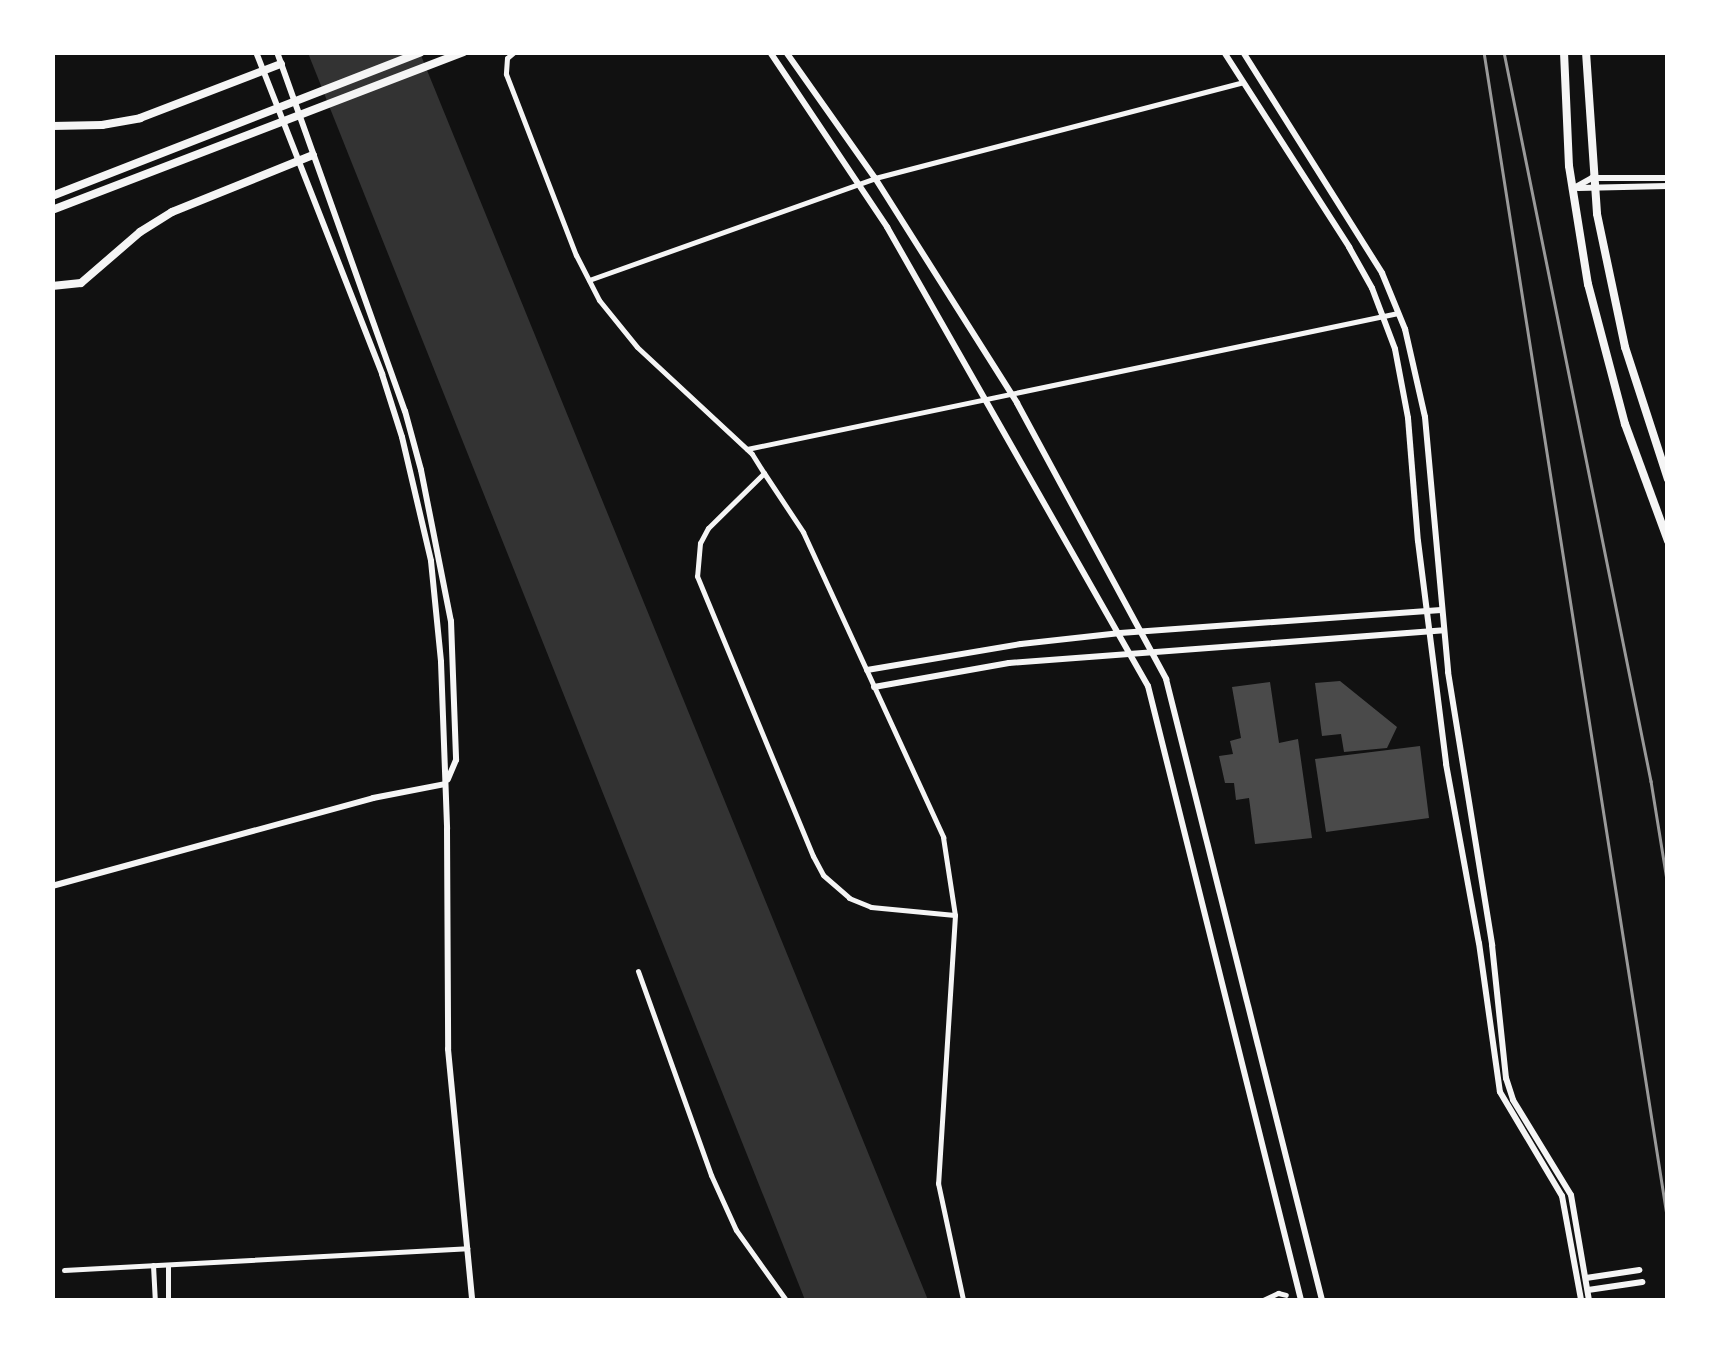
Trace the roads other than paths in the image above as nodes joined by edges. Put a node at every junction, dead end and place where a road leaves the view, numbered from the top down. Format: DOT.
graph roads {
  1 [pos="256,52"];
  2 [pos="277,52"];
  3 [pos="421,52"];
  4 [pos="464,52"];
  5 [pos="514,52"];
  6 [pos="770,52"];
  7 [pos="786,52"];
  8 [pos="1224,52"];
  9 [pos="1243,52"];
  10 [pos="1564,52"];
  11 [pos="1586,52"];
  12 [pos="281,64"];
  13 [pos="263,71"];
  14 [pos="1243,82"];
  15 [pos="52,126"];
  16 [pos="313,155"];
  17 [pos="298,161"];
  18 [pos="875,178"];
  19 [pos="1668,178"];
  20 [pos="1593,182"];
  21 [pos="858,184"];
  22 [pos="1668,186"];
  23 [pos="1572,189"];
  24 [pos="52,196"];
  25 [pos="52,210"];
  26 [pos="589,280"];
  27 [pos="52,286"];
  28 [pos="1398,313"];
  29 [pos="1384,318"];
  30 [pos="1009,391"];
  31 [pos="984,396"];
  32 [pos="747,449"];
  33 [pos="764,473"];
  34 [pos="1668,479"];
  35 [pos="1668,541"];
  36 [pos="1442,610"];
  37 [pos="1427,611"];
  38 [pos="1444,630"];
  39 [pos="1430,631"];
  40 [pos="1140,632"];
  41 [pos="1120,634"];
  42 [pos="1151,652"];
  43 [pos="1131,653"];
  44 [pos="866,670"];
  45 [pos="874,687"];
  46 [pos="445,784"];
  47 [pos="52,886"];
  48 [pos="954,914"];
  49 [pos="638,971"];
  50 [pos="468,1248"];
  51 [pos="168,1264"];
  52 [pos="153,1266"];
  53 [pos="64,1270"];
  54 [pos="1639,1270"];
  55 [pos="1586,1278"];
  56 [pos="1642,1282"];
  57 [pos="1578,1285"];
  58 [pos="1588,1290"];
  59 [pos="1286,1295"];
  60 [pos="155,1300"];
  61 [pos="168,1300"];
  62 [pos="472,1300"];
  63 [pos="786,1300"];
  64 [pos="963,1300"];
  65 [pos="1263,1300"];
  66 [pos="1300,1300"];
  67 [pos="1322,1300"];
  68 [pos="1581,1300"];
  69 [pos="1589,1300"];
  1 -- 13 [label="street"];
  2 -- 12 [label="street"];
  3 -- 24 [label="main road"];
  4 -- 25 [label="main road"];
  5 -- 26 [label="street"];
  6 -- 21 [label="street"];
  7 -- 18 [label="street"];
  8 -- 14 [label="street"];
  9 -- 28 [label="street"];
  10 -- 23 [label="main road"];
  11 -- 20 [label="main road"];
  12 -- 13 [label="main road"];
  12 -- 16 [label="street"];
  13 -- 15 [label="main road"];
  13 -- 17 [label="street"];
  14 -- 18 [label="street"];
  14 -- 29 [label="street"];
  16 -- 17 [label="main road"];
  16 -- 46 [label="street"];
  17 -- 27 [label="main road"];
  17 -- 46 [label="street"];
  18 -- 21 [label="street"];
  18 -- 30 [label="street"];
  19 -- 20 [label="street"];
  20 -- 22 [label="street"];
  20 -- 23 [label="street"];
  20 -- 34 [label="main road"];
  21 -- 26 [label="street"];
  21 -- 31 [label="street"];
  23 -- 35 [label="main road"];
  26 -- 32 [label="street"];
  28 -- 29 [label="street"];
  28 -- 36 [label="street"];
  29 -- 30 [label="street"];
  29 -- 37 [label="street"];
  30 -- 31 [label="street"];
  30 -- 40 [label="street"];
  31 -- 32 [label="street"];
  31 -- 41 [label="street"];
  32 -- 33 [label="street"];
  33 -- 44 [label="street"];
  33 -- 48 [label="street"];
  36 -- 37 [label="street"];
  36 -- 38 [label="street"];
  37 -- 39 [label="street"];
  37 -- 40 [label="street"];
  38 -- 39 [label="street"];
  38 -- 55 [label="street"];
  39 -- 42 [label="street"];
  39 -- 57 [label="street"];
  40 -- 41 [label="street"];
  40 -- 42 [label="street"];
  41 -- 43 [label="street"];
  41 -- 44 [label="street"];
  42 -- 43 [label="street"];
  42 -- 67 [label="street"];
  43 -- 45 [label="street"];
  43 -- 66 [label="street"];
  44 -- 45 [label="street"];
  45 -- 48 [label="street"];
  46 -- 47 [label="street"];
  46 -- 50 [label="street"];
  48 -- 64 [label="street"];
  49 -- 63 [label="street"];
  50 -- 51 [label="street"];
  50 -- 62 [label="street"];
  51 -- 52 [label="street"];
  51 -- 61 [label="street"];
  52 -- 53 [label="street"];
  52 -- 60 [label="street"];
  54 -- 55 [label="street"];
  55 -- 57 [label="street"];
  55 -- 58 [label="street"];
  56 -- 58 [label="street"];
  57 -- 58 [label="street"];
  57 -- 68 [label="street"];
  58 -- 69 [label="street"];
  59 -- 65 [label="street"];
}
